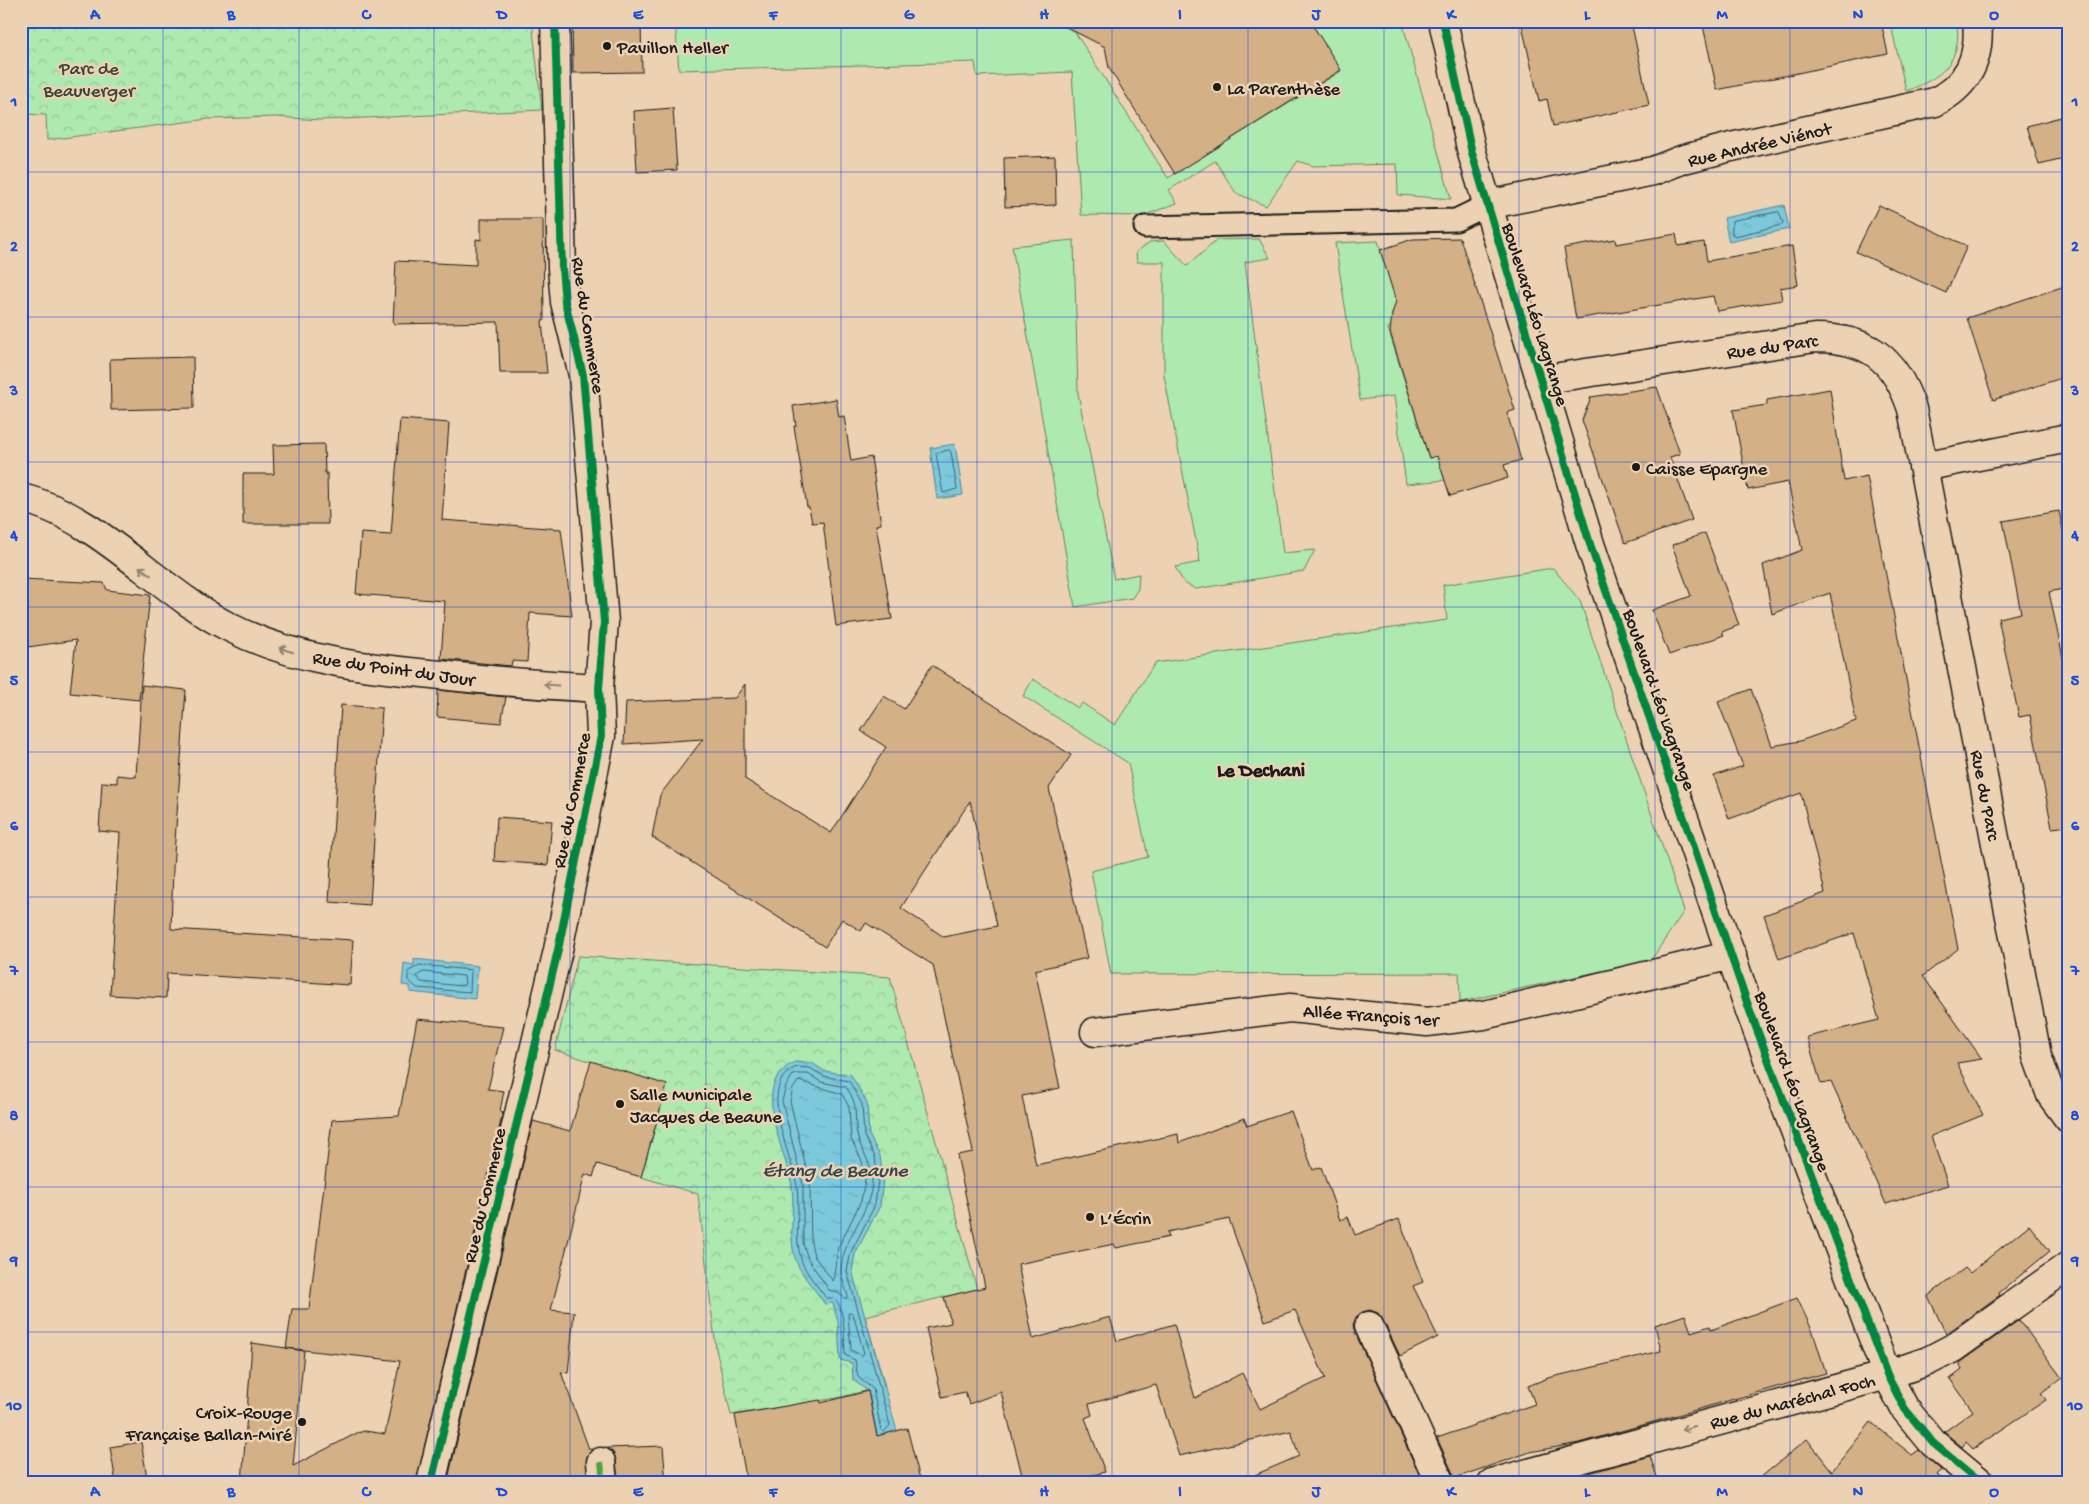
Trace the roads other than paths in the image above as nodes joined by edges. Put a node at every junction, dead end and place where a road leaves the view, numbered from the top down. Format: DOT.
graph roads {
  1 [pos="555,21"];
  2 [pos="1443,21"];
  3 [pos="1977,21"];
  4 [pos="1487,205"];
  5 [pos="1145,227"];
  6 [pos="1540,380"];
  7 [pos="2068,438"];
  8 [pos="1923,467"];
  9 [pos="21,498"];
  10 [pos="600,688"];
  11 [pos="1732,955"];
  12 [pos="1095,1032"];
  13 [pos="2068,1118"];
  14 [pos="2068,1266"];
  15 [pos="1369,1326"];
  16 [pos="1887,1375"];
  17 [pos="431,1483"];
  18 [pos="1440,1483"];
  19 [pos="1492,1483"];
  20 [pos="1980,1483"];
  1 -- 10 [label="street, Rue du Commerce"];
  2 -- 4 [label="street, Boulevard Léo Lagrange"];
  3 -- 4 [label="street, Rue Andrée Viénot"];
  4 -- 5 [label="lane"];
  4 -- 6 [label="street, Boulevard Léo Lagrange"];
  6 -- 8 [label="street, Rue du Parc"];
  6 -- 11 [label="street, Boulevard Léo Lagrange"];
  7 -- 8 [label="street"];
  8 -- 13 [label="street, Rue du Parc"];
  10 -- 9 [label="street, Rue du Point du Jour, one-way"];
  10 -- 17 [label="street, Rue du Commerce"];
  11 -- 12 [label="street, Allée François 1er"];
  11 -- 16 [label="street, Boulevard Léo Lagrange"];
  14 -- 16 [label="street, Rue du Maréchal Foch"];
  15 -- 18 [label="street"];
  16 -- 19 [label="street, Rue du Maréchal Foch, one-way"];
  16 -- 20 [label="street, Boulevard Léo Lagrange"];
}
